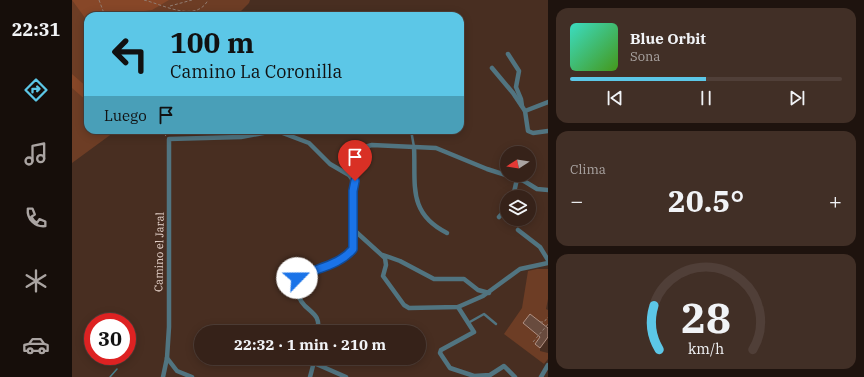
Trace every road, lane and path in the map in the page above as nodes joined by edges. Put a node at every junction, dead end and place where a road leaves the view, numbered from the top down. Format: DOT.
graph roads {
  1 [pos="99,0"];
  2 [pos="144,0"];
  3 [pos="192,0"];
  4 [pos="208,0"];
  5 [pos="169,7"];
  6 [pos="104,12"];
  7 [pos="508,54"];
  8 [pos="492,68"];
  9 [pos="548,102"];
  10 [pos="522,106"];
  11 [pos="525,111"];
  12 [pos="548,131"];
  13 [pos="165,134"];
  14 [pos="258,134"];
  15 [pos="285,134"];
  16 [pos="412,134"];
  17 [pos="169,139"];
  18 [pos="414,147"];
  19 [pos="500,173"];
  20 [pos="523,182"];
  21 [pos="548,190"];
  22 [pos="353,191"];
  23 [pos="354,230"];
  24 [pos="518,230"];
  25 [pos="447,233"];
  26 [pos="383,255"];
  27 [pos="548,260"];
  28 [pos="548,264"];
  29 [pos="489,293"];
  30 [pos="458,306"];
  31 [pos="548,317"];
  32 [pos="540,322"];
  33 [pos="468,323"];
  34 [pos="496,324"];
  35 [pos="548,324"];
  36 [pos="319,325"];
  37 [pos="533,342"];
  38 [pos="167,358"];
  39 [pos="313,365"];
  40 [pos="322,365"];
  41 [pos="548,365"];
  42 [pos="163,377"];
  43 [pos="192,377"];
  44 [pos="310,377"];
  45 [pos="346,377"];
  46 [pos="515,377"];
  47 [pos="541,377"];
  1 -- 6 [label="path"];
  2 -- 5 [label="path"];
  3 -- 5 [label="path"];
  4 -- 5 [label="path"];
  7 -- 10 [label="street"];
  8 -- 10 [label="street"];
  9 -- 11 [label="street"];
  10 -- 11 [label="street"];
  11 -- 12 [label="street"];
  13 -- 17 [label="path"];
  14 -- 17 [label="street"];
  15 -- 22 [label="street"];
  16 -- 18 [label="lane"];
  17 -- 38 [label="street, Camino el Jaral"];
  18 -- 19 [label="street"];
  18 -- 22 [label="street"];
  18 -- 25 [label="street"];
  20 -- 21 [label="street"];
  22 -- 23 [label="street"];
  23 -- 26 [label="street"];
  23 -- 36 [label="street"];
  24 -- 27 [label="street"];
  26 -- 29 [label="street"];
  26 -- 30 [label="street"];
  28 -- 29 [label="street"];
  29 -- 30 [label="street"];
  30 -- 33 [label="street"];
  31 -- 32 [label="path"];
  33 -- 34 [label="lane"];
  33 -- 46 [label="street"];
  35 -- 37 [label="path"];
  38 -- 42 [label="street, Camino el Jaral"];
  38 -- 43 [label="street"];
  39 -- 44 [label="street"];
  40 -- 45 [label="street"];
  41 -- 47 [label="street"];
}
